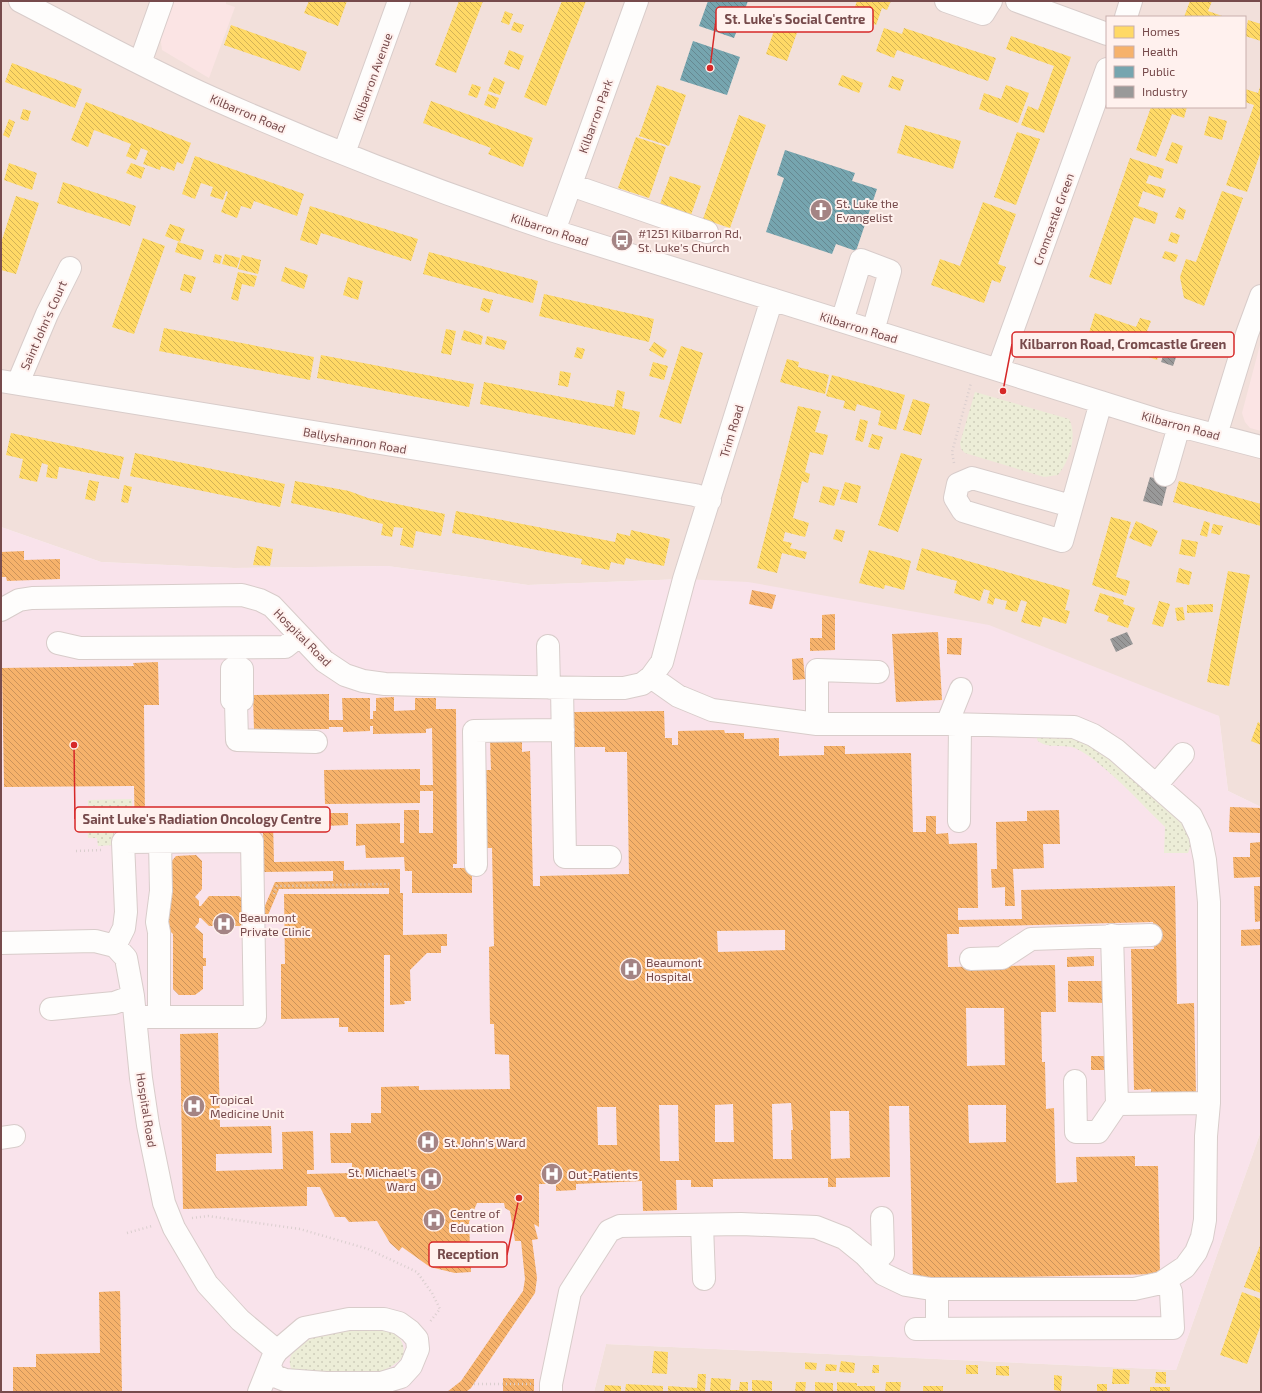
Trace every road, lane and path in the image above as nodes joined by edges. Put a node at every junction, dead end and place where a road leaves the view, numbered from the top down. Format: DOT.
graph roads {
  1 [pos="20,1"];
  2 [pos="162,1"];
  3 [pos="399,1"];
  4 [pos="637,1"];
  5 [pos="946,1"];
  6 [pos="991,1"];
  7 [pos="1017,1"];
  8 [pos="1132,1"];
  9 [pos="1126,16"];
  10 [pos="1106,34"];
  11 [pos="140,63"];
  12 [pos="1106,72"];
  13 [pos="344,153"];
  14 [pos="571,184"];
  15 [pos="554,231"];
  16 [pos="707,232"];
  17 [pos="70,268"];
  18 [pos="1261,296"];
  19 [pos="772,299"];
  20 [pos="842,321"];
  21 [pos="872,331"];
  22 [pos="977,363"];
  23 [pos="998,370"];
  24 [pos="9,382"];
  25 [pos="1101,402"];
  26 [pos="1179,426"];
  27 [pos="1216,435"];
  28 [pos="1261,447"];
  29 [pos="1165,474"];
  30 [pos="958,484"];
  31 [pos="710,500"];
  32 [pos="1071,506"];
  33 [pos="1,610"];
  34 [pos="299,636"];
  35 [pos="58,643"];
  36 [pos="548,646"];
  37 [pos="237,657"];
  38 [pos="878,672"];
  39 [pos="651,677"];
  40 [pos="555,688"];
  41 [pos="960,689"];
  42 [pos="817,724"];
  43 [pos="954,724"];
  44 [pos="563,730"];
  45 [pos="316,742"];
  46 [pos="1183,754"];
  47 [pos="1156,785"];
  48 [pos="959,821"];
  49 [pos="160,841"];
  50 [pos="610,857"];
  51 [pos="476,865"];
  52 [pos="389,884"];
  53 [pos="254,912"];
  54 [pos="1151,935"];
  55 [pos="1112,936"];
  56 [pos="1,943"];
  57 [pos="115,946"];
  58 [pos="971,959"];
  59 [pos="133,996"];
  60 [pos="51,1009"];
  61 [pos="136,1017"];
  62 [pos="159,1017"];
  63 [pos="1075,1081"];
  64 [pos="1209,1103"];
  65 [pos="1117,1104"];
  66 [pos="882,1218"];
  67 [pos="171,1220"];
  68 [pos="702,1225"];
  69 [pos="127,1233"];
  70 [pos="873,1264"];
  71 [pos="704,1279"];
  72 [pos="1166,1280"];
  73 [pos="937,1290"];
  74 [pos="417,1339"];
  75 [pos="273,1359"];
  76 [pos="474,1384"];
  77 [pos="551,1388"];
  78 [pos="259,1392"];
  1 -- 11 [label="street, Kilbarron Road"];
  2 -- 11 [label="street"];
  3 -- 13 [label="street, Kilbarron Avenue"];
  4 -- 14 [label="street, Kilbarron Park"];
  5 -- 6 [label="street"];
  7 -- 10 [label="street"];
  8 -- 9 [label="street"];
  11 -- 13 [label="street, Kilbarron Road"];
  12 -- 23 [label="street, Cromcastle Green"];
  13 -- 15 [label="street, Kilbarron Road"];
  14 -- 15 [label="street, Kilbarron Park"];
  14 -- 16 [label="street"];
  15 -- 19 [label="street, Kilbarron Road"];
  17 -- 24 [label="street, Saint John's Court"];
  18 -- 27 [label="street"];
  19 -- 20 [label="street, Kilbarron Road"];
  19 -- 31 [label="street, Trim Road"];
  20 -- 21 [label="street, Kilbarron Road"];
  20 -- 21 [label="street"];
  21 -- 22 [label="street, Kilbarron Road"];
  22 -- 23 [label="street, Kilbarron Road"];
  22 -- 30 [label="path"];
  23 -- 25 [label="street, Kilbarron Road"];
  24 -- 31 [label="street, Ballyshannon Road"];
  25 -- 26 [label="street, Kilbarron Road"];
  25 -- 32 [label="street"];
  26 -- 27 [label="street, Kilbarron Road"];
  26 -- 29 [label="street"];
  27 -- 28 [label="street, Kilbarron Road"];
  30 -- 32 [label="street"];
  30 -- 32 [label="street"];
  31 -- 39 [label="street, Trim Road"];
  33 -- 34 [label="street, Hospital Road"];
  34 -- 37 [label="street"];
  34 -- 40 [label="street, Hospital Road"];
  35 -- 37 [label="street"];
  36 -- 40 [label="street"];
  37 -- 45 [label="street"];
  38 -- 42 [label="street"];
  39 -- 40 [label="street, Hospital Road"];
  39 -- 42 [label="street"];
  40 -- 44 [label="street"];
  41 -- 43 [label="street"];
  42 -- 43 [label="street"];
  43 -- 47 [label="street"];
  43 -- 48 [label="street"];
  44 -- 50 [label="street"];
  44 -- 51 [label="street"];
  46 -- 47 [label="street"];
  47 -- 64 [label="street"];
  49 -- 53 [label="street"];
  49 -- 57 [label="street"];
  49 -- 62 [label="street"];
  52 -- 53 [label="path"];
  53 -- 62 [label="street"];
  54 -- 55 [label="street"];
  55 -- 58 [label="street"];
  55 -- 65 [label="street"];
  56 -- 57 [label="street"];
  57 -- 59 [label="street, Hospital Road"];
  59 -- 60 [label="street"];
  59 -- 61 [label="street, Hospital Road"];
  61 -- 62 [label="street"];
  61 -- 67 [label="street, Hospital Road"];
  63 -- 65 [label="street"];
  64 -- 65 [label="street"];
  64 -- 72 [label="street"];
  66 -- 70 [label="street"];
  67 -- 69 [label="path"];
  67 -- 74 [label="path"];
  67 -- 75 [label="street, Hospital Road"];
  68 -- 70 [label="street"];
  68 -- 71 [label="street"];
  68 -- 77 [label="street"];
  70 -- 73 [label="street"];
  72 -- 73 [label="street"];
  72 -- 73 [label="street"];
  74 -- 75 [label="street"];
  74 -- 75 [label="street, Hospital Road"];
  75 -- 78 [label="street"];
  76 -- 77 [label="path"];
}
